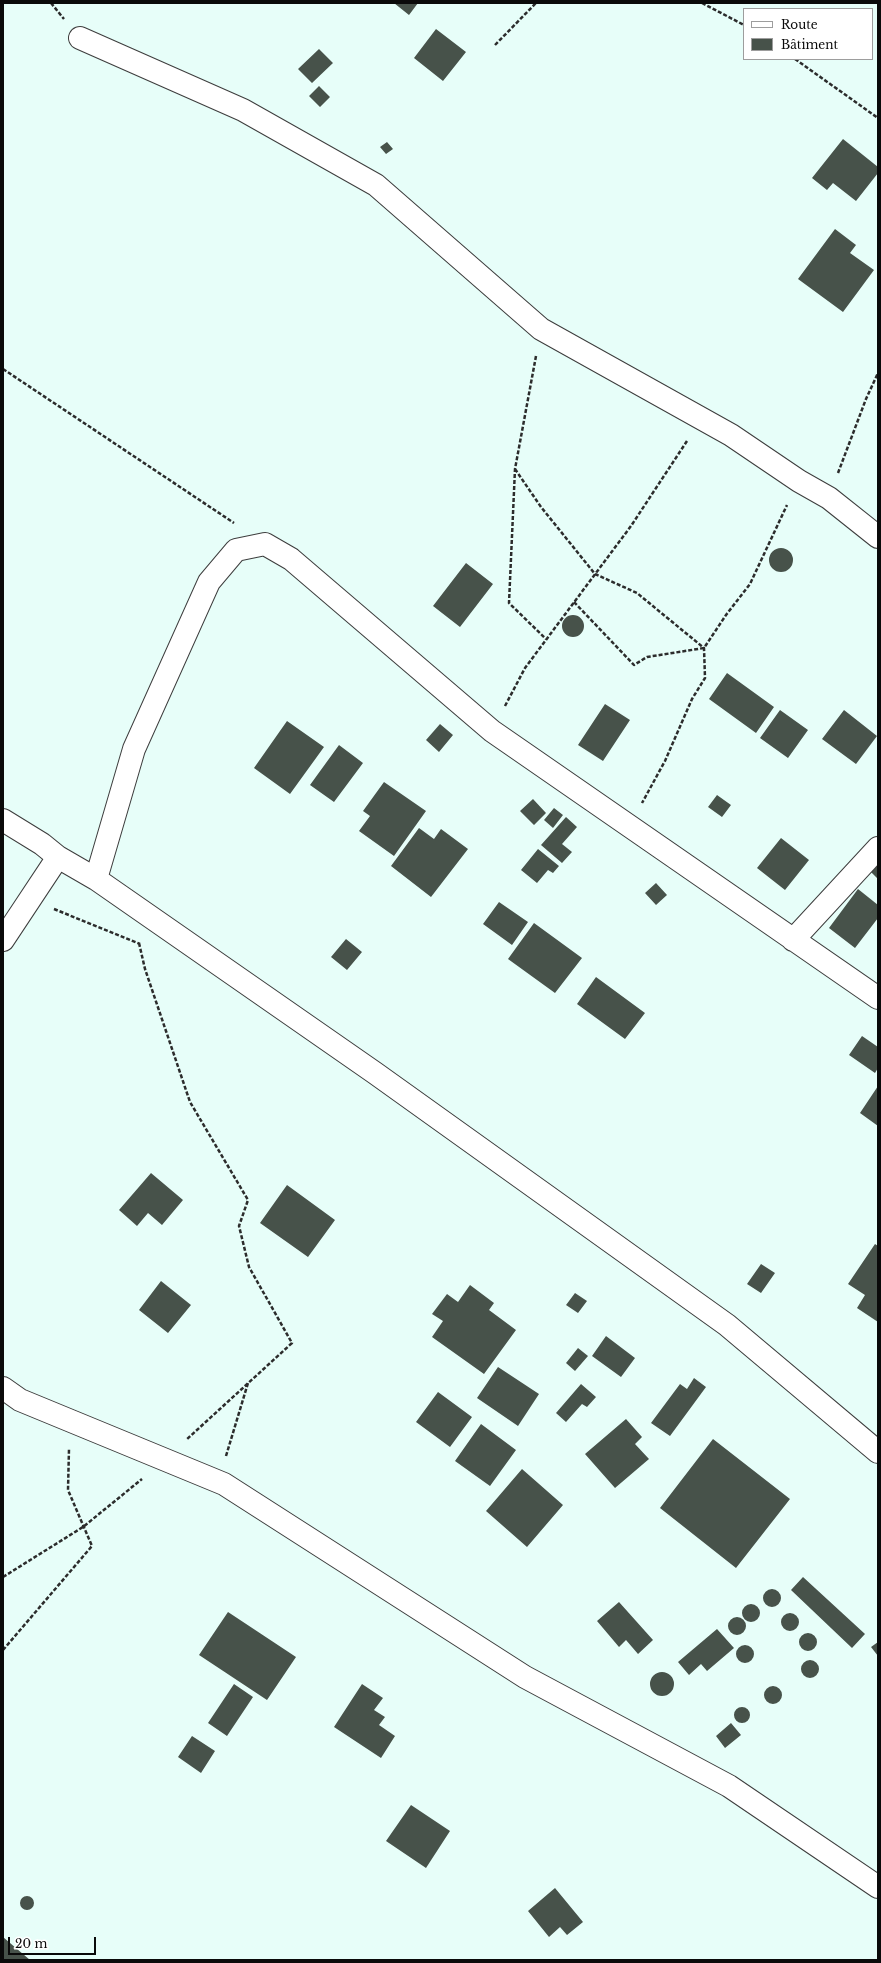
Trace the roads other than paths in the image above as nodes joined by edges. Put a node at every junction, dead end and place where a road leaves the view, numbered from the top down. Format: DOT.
graph roads {
  1 [pos="80,38"];
  2 [pos="878,537"];
  3 [pos="3,820"];
  4 [pos="878,848"];
  5 [pos="58,857"];
  6 [pos="96,879"];
  7 [pos="3,940"];
  8 [pos="794,940"];
  9 [pos="878,998"];
  10 [pos="3,1388"];
  11 [pos="878,1452"];
  12 [pos="878,1886"];
  1 -- 2 [label="street"];
  3 -- 5 [label="street"];
  4 -- 8 [label="street"];
  5 -- 6 [label="street"];
  5 -- 7 [label="street"];
  6 -- 8 [label="street"];
  6 -- 11 [label="street"];
  8 -- 9 [label="street"];
  10 -- 12 [label="street"];
}
